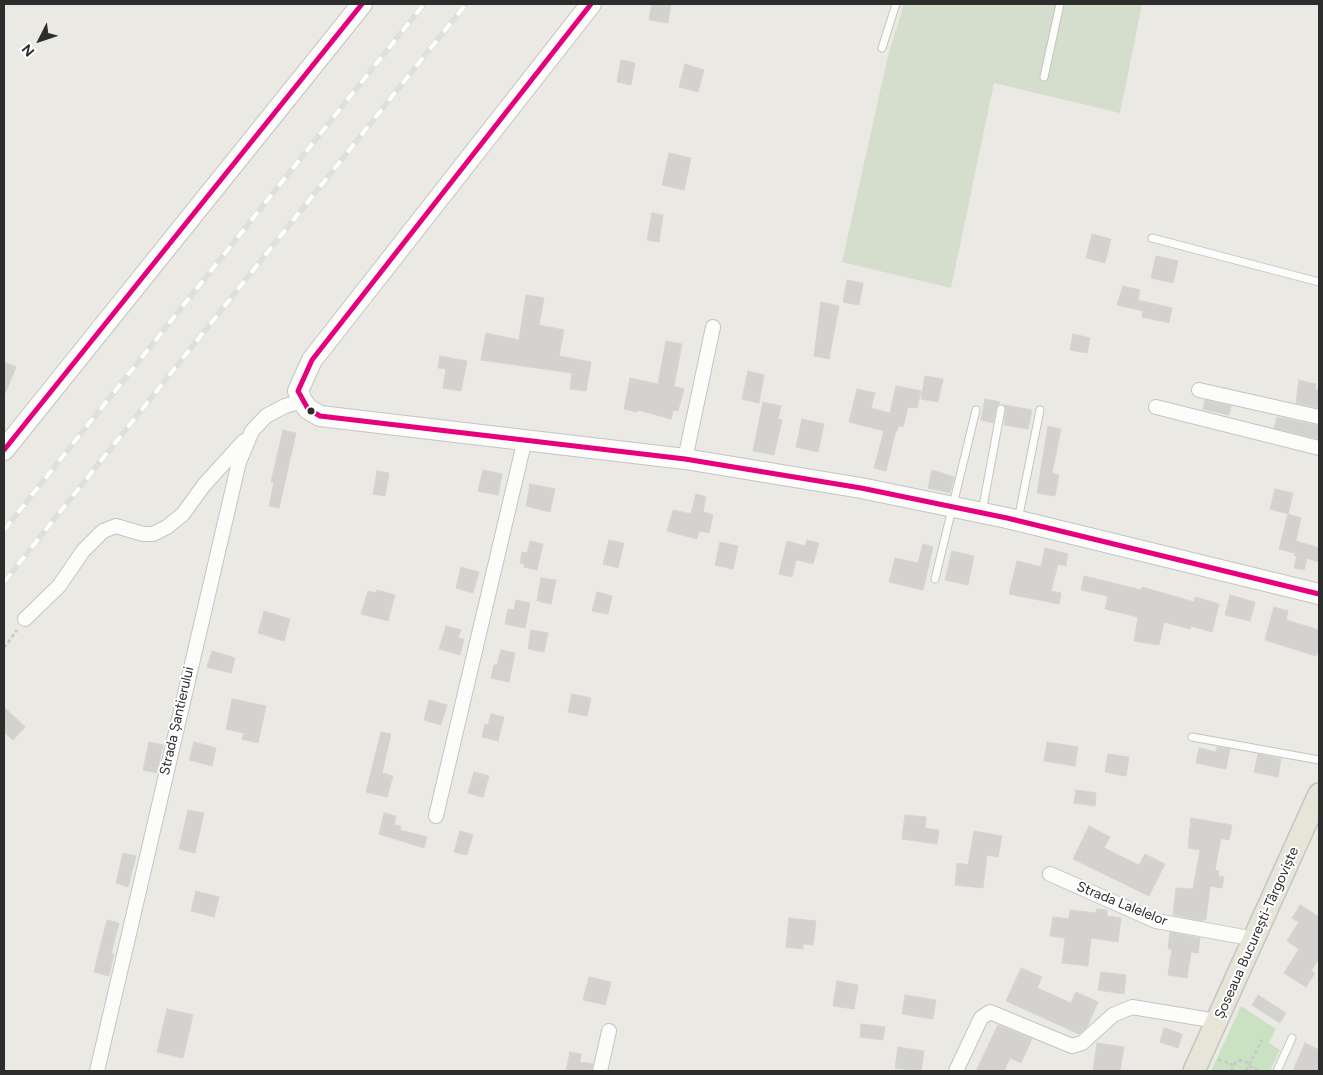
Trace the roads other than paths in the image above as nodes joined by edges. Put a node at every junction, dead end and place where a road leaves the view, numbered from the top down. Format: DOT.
graph roads {
  1 [pos="362,4"];
  2 [pos="591,4"];
  3 [pos="896,4"];
  4 [pos="1060,4"];
  5 [pos="882,48"];
  6 [pos="1044,77"];
  7 [pos="1152,238"];
  8 [pos="1319,282"];
  9 [pos="712,327"];
  10 [pos="1199,390"];
  11 [pos="302,401"];
  12 [pos="1156,407"];
  13 [pos="1001,409"];
  14 [pos="976,410"];
  15 [pos="1040,410"];
  16 [pos="1319,417"];
  17 [pos="252,431"];
  18 [pos="525,439"];
  19 [pos="1319,448"];
  20 [pos="4,450"];
  21 [pos="685,459"];
  22 [pos="953,506"];
  23 [pos="982,513"];
  24 [pos="1018,520"];
  25 [pos="935,579"];
  26 [pos="1319,594"];
  27 [pos="26,619"];
  28 [pos="1192,737"];
  29 [pos="1319,760"];
  30 [pos="1319,794"];
  31 [pos="436,816"];
  32 [pos="1050,874"];
  33 [pos="1255,938"];
  34 [pos="1217,1021"];
  35 [pos="609,1031"];
  36 [pos="1292,1038"];
  37 [pos="97,1071"];
  38 [pos="600,1071"];
  39 [pos="956,1071"];
  40 [pos="1194,1071"];
  41 [pos="1277,1071"];
  1 -- 20 [label="main road"];
  2 -- 11 [label="main road"];
  3 -- 5 [label="lane"];
  4 -- 6 [label="lane"];
  7 -- 8 [label="lane"];
  9 -- 21 [label="street"];
  10 -- 16 [label="street"];
  11 -- 17 [label="street, Strada Șantierului"];
  11 -- 18 [label="main road"];
  12 -- 19 [label="street"];
  13 -- 23 [label="lane"];
  14 -- 22 [label="lane"];
  15 -- 24 [label="lane"];
  17 -- 27 [label="street"];
  17 -- 37 [label="street, Strada Șantierului"];
  18 -- 21 [label="main road"];
  18 -- 31 [label="street"];
  21 -- 22 [label="main road"];
  22 -- 23 [label="main road"];
  22 -- 25 [label="lane"];
  23 -- 24 [label="main road"];
  24 -- 26 [label="main road"];
  28 -- 29 [label="lane"];
  30 -- 33 [label="main road, Șoseaua București-Târgoviște"];
  32 -- 33 [label="street, Strada Lalelelor"];
  33 -- 34 [label="main road, Șoseaua București-Târgoviște"];
  34 -- 39 [label="street"];
  34 -- 40 [label="main road, Șoseaua București-Târgoviște"];
  35 -- 38 [label="street"];
  36 -- 41 [label="lane"];
}
